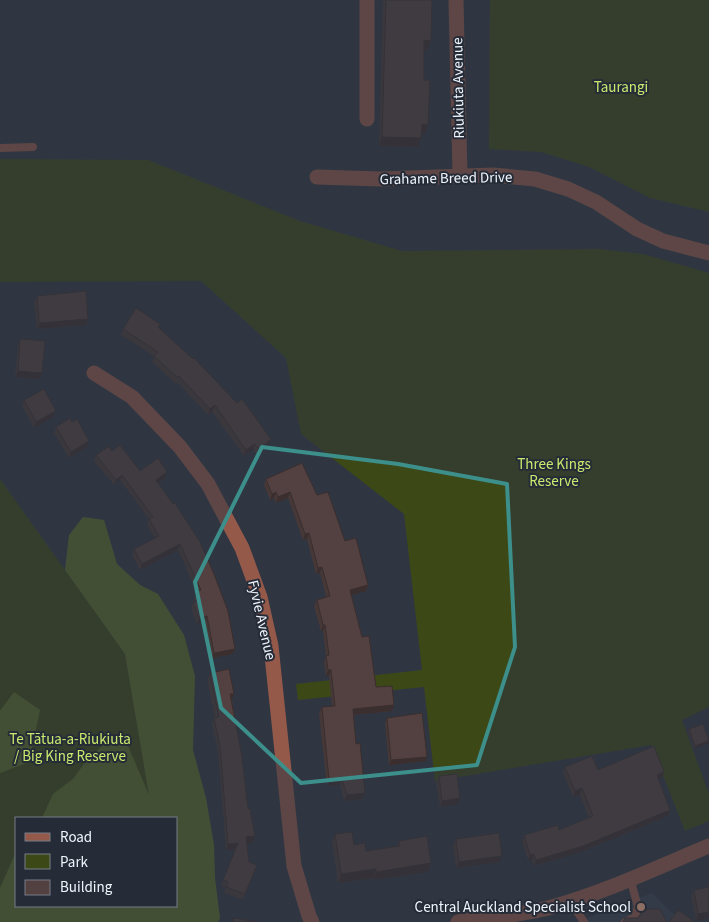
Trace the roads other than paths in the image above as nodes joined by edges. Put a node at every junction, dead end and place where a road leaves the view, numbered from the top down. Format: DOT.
graph roads {
  1 [pos="367,0"];
  2 [pos="456,0"];
  3 [pos="368,120"];
  4 [pos="33,147"];
  5 [pos="0,148"];
  6 [pos="460,176"];
  7 [pos="316,177"];
  8 [pos="709,253"];
  9 [pos="94,373"];
  10 [pos="709,846"];
  11 [pos="630,878"];
  12 [pos="570,901"];
  13 [pos="312,922"];
  14 [pos="458,922"];
  15 [pos="584,922"];
  16 [pos="625,922"];
  1 -- 3 [label="street"];
  2 -- 6 [label="street, Riukiuta Avenue"];
  4 -- 5 [label="lane"];
  6 -- 7 [label="street, Grahame Breed Drive"];
  6 -- 8 [label="street, Grahame Breed Drive"];
  9 -- 13 [label="street, Fyvie Avenue"];
  10 -- 11 [label="street"];
  11 -- 12 [label="street"];
  11 -- 16 [label="lane"];
  12 -- 14 [label="street"];
  12 -- 15 [label="lane"];
}
